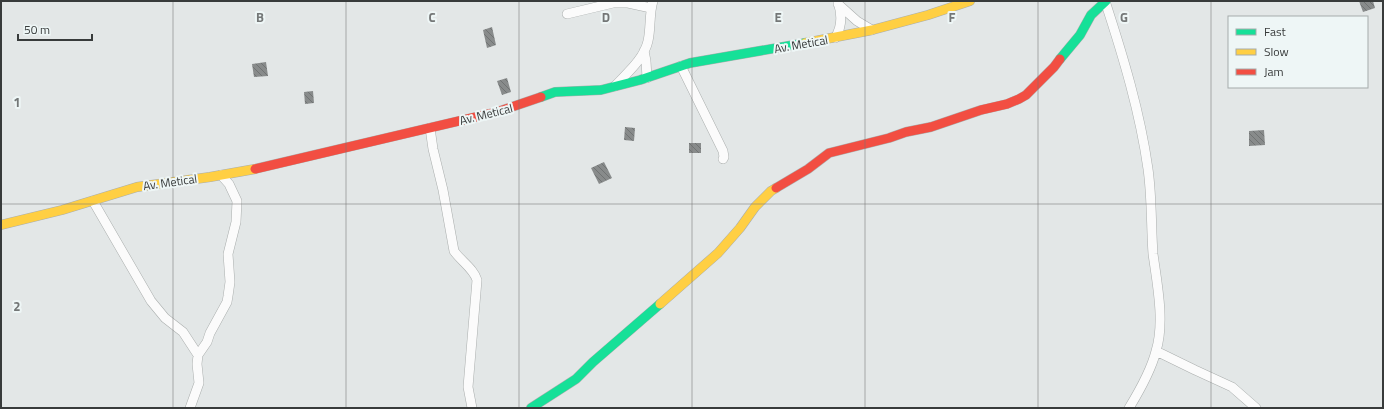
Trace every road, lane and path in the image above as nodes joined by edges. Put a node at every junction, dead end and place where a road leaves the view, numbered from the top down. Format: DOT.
graph roads {
  1 [pos="970,1"];
  2 [pos="1105,1"];
  3 [pos="838,2"];
  4 [pos="652,4"];
  5 [pos="567,14"];
  6 [pos="872,30"];
  7 [pos="835,38"];
  8 [pos="644,51"];
  9 [pos="646,61"];
  10 [pos="681,66"];
  11 [pos="660,73"];
  12 [pos="647,78"];
  13 [pos="615,86"];
  14 [pos="430,128"];
  15 [pos="723,159"];
  16 [pos="221,175"];
  17 [pos="93,202"];
  18 [pos="1,224"];
  19 [pos="1156,351"];
  20 [pos="198,355"];
  21 [pos="190,408"];
  22 [pos="472,408"];
  23 [pos="531,408"];
  24 [pos="1129,408"];
  25 [pos="1256,408"];
  1 -- 6 [label="street, Av. Metical"];
  2 -- 19 [label="street"];
  2 -- 23 [label="street"];
  3 -- 6 [label="street"];
  3 -- 7 [label="street"];
  4 -- 5 [label="street"];
  4 -- 8 [label="street"];
  6 -- 7 [label="street, Av. Metical"];
  7 -- 10 [label="street, Av. Metical"];
  8 -- 9 [label="street"];
  8 -- 13 [label="street"];
  9 -- 11 [label="street"];
  9 -- 12 [label="street"];
  10 -- 11 [label="street, Av. Metical"];
  10 -- 15 [label="street"];
  11 -- 12 [label="street, Av. Metical"];
  12 -- 13 [label="street, Av. Metical"];
  13 -- 14 [label="street, Av. Metical"];
  14 -- 16 [label="street, Av. Metical"];
  14 -- 22 [label="street"];
  16 -- 17 [label="street, Av. Metical"];
  16 -- 20 [label="street"];
  17 -- 18 [label="street, Av. Metical"];
  17 -- 20 [label="street"];
  19 -- 24 [label="street"];
  19 -- 25 [label="street"];
  20 -- 21 [label="street"];
}
